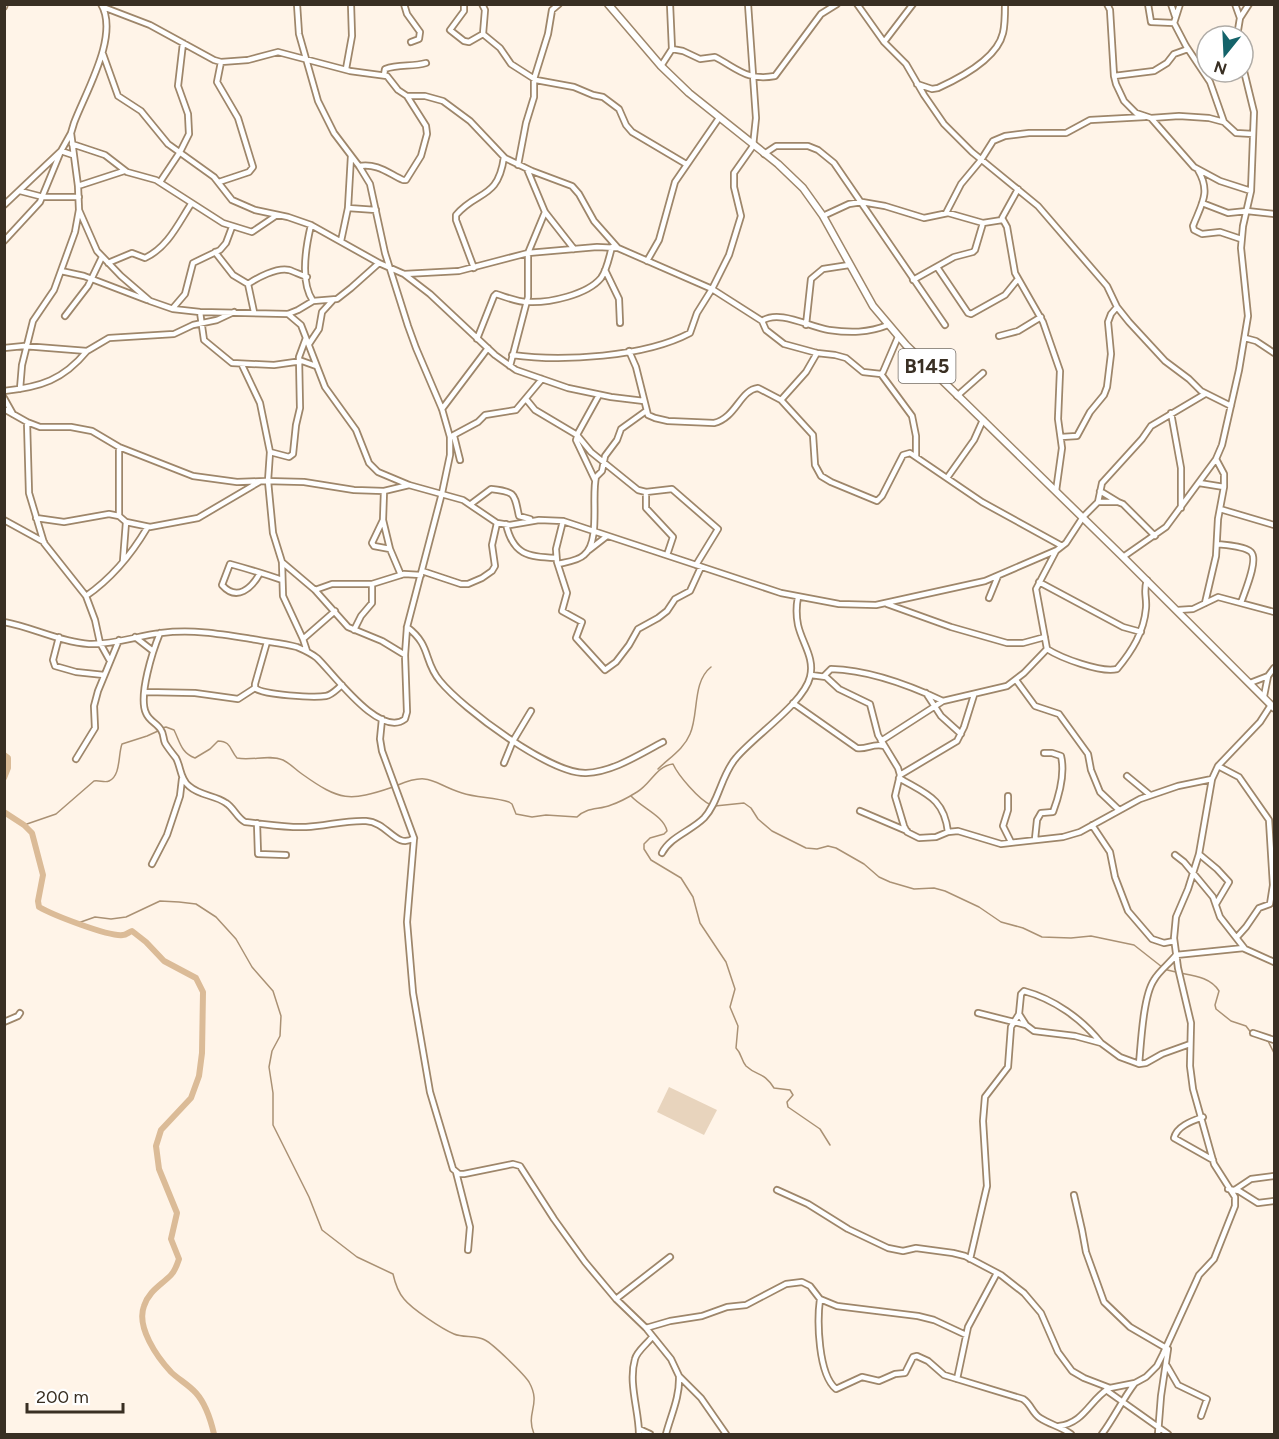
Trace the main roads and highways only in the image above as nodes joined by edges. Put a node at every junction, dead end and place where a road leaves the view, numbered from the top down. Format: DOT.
graph roads {
  1 [pos="608,4"];
  2 [pos="1273,706"];
  1 -- 2 [label="main road, B145"];
}
